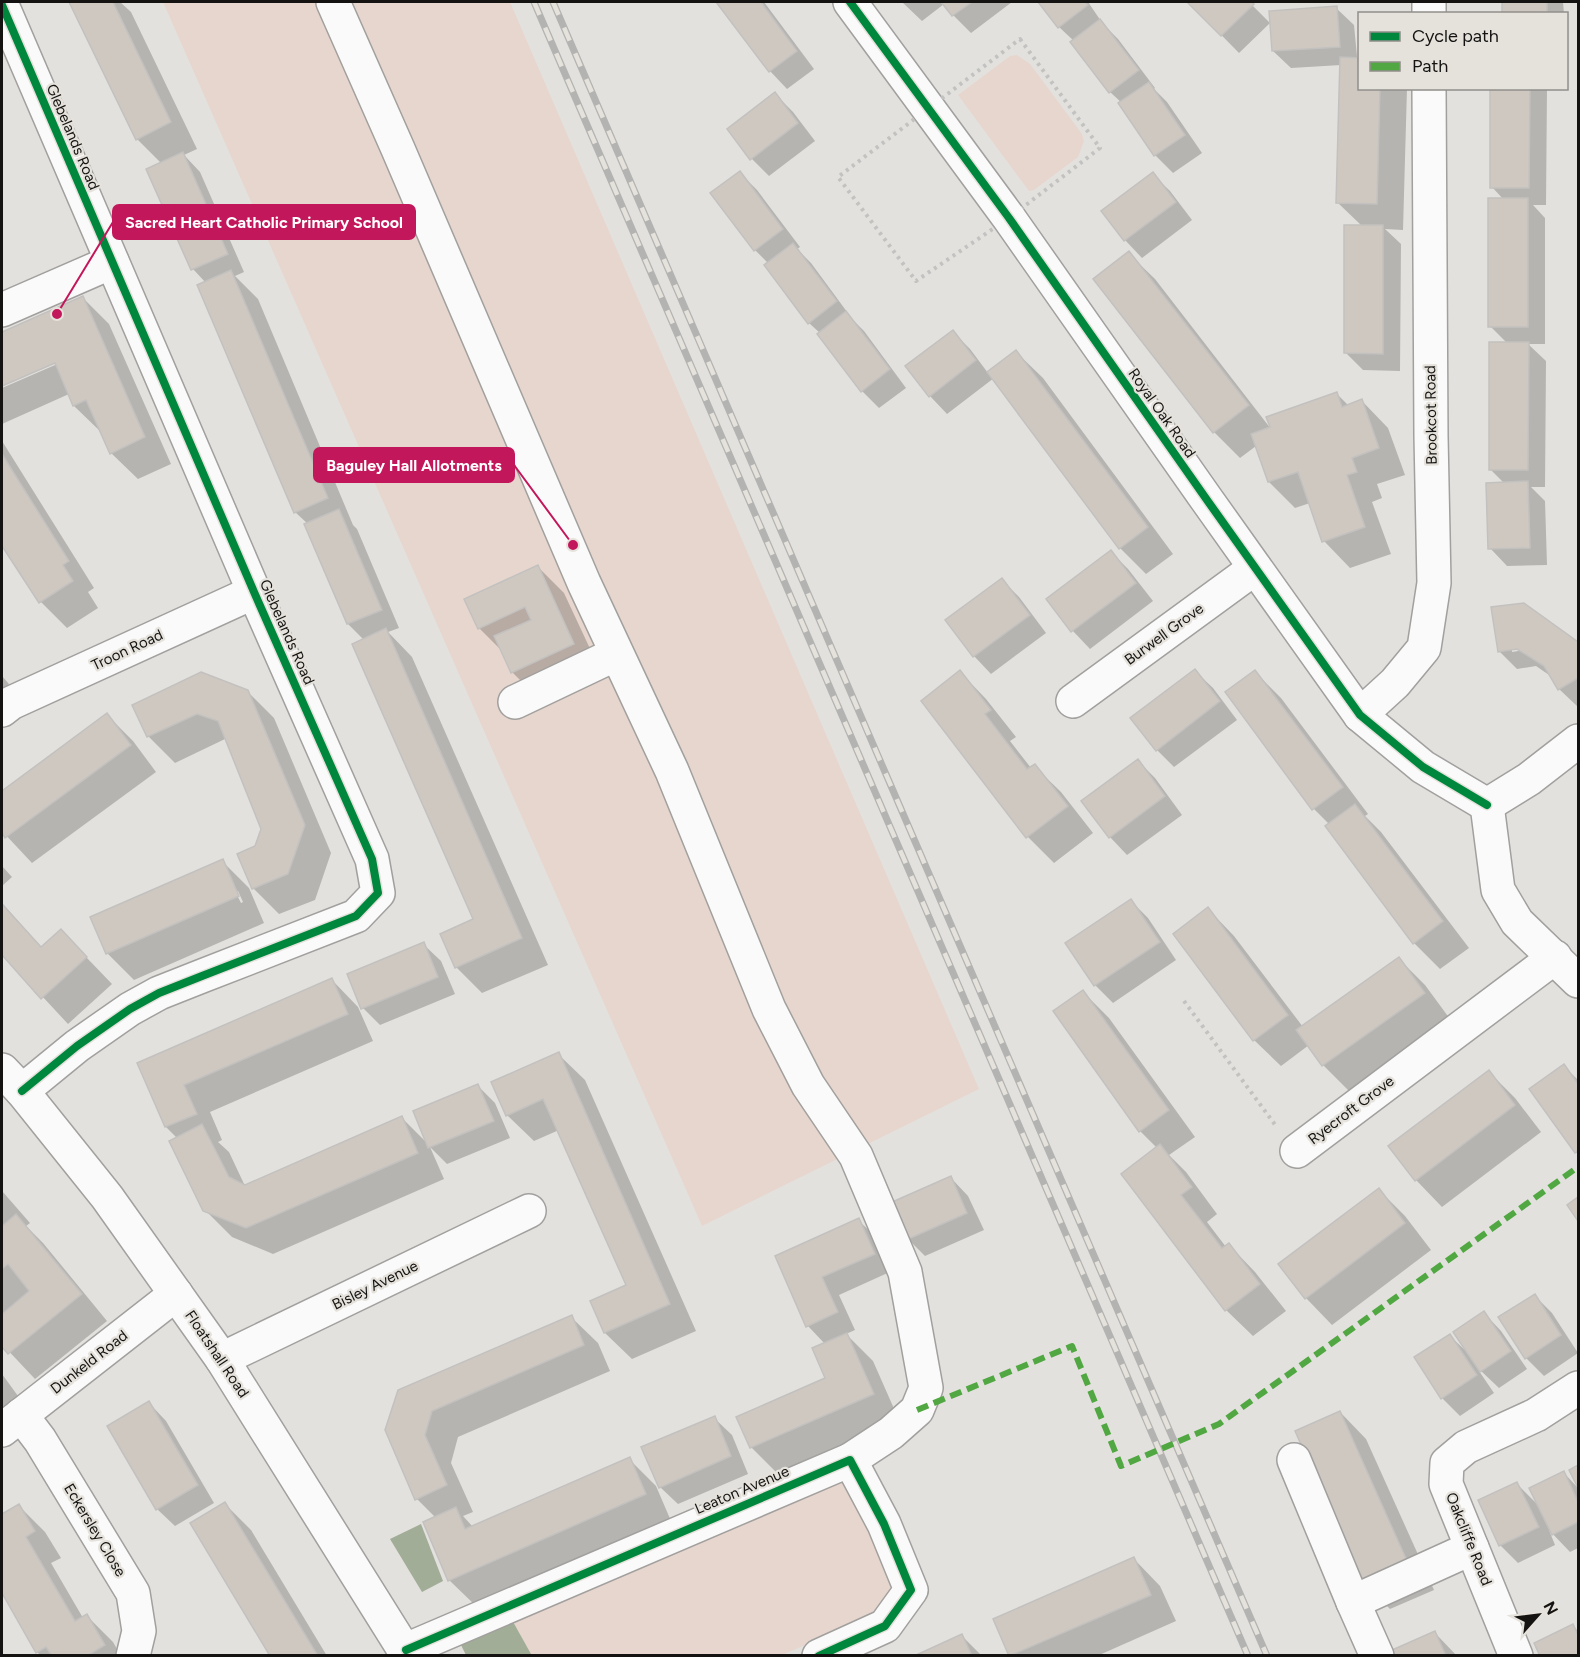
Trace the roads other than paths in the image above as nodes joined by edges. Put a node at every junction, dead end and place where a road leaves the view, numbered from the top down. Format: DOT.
graph roads {
  1 [pos="333,2"];
  2 [pos="850,2"];
  3 [pos="2,5"];
  4 [pos="1429,90"];
  5 [pos="112,262"];
  6 [pos="2,310"];
  7 [pos="1255,568"];
  8 [pos="254,592"];
  9 [pos="616,654"];
  10 [pos="1073,701"];
  11 [pos="515,702"];
  12 [pos="2,710"];
  13 [pos="1360,715"];
  14 [pos="1578,741"];
  15 [pos="1487,805"];
  16 [pos="1555,957"];
  17 [pos="1578,981"];
  18 [pos="11,1081"];
  19 [pos="1297,1151"];
  20 [pos="528,1211"];
  21 [pos="176,1294"];
  22 [pos="222,1359"];
  23 [pos="1578,1388"];
  24 [pos="11,1423"];
  25 [pos="850,1460"];
  26 [pos="1294,1460"];
  27 [pos="1472,1548"];
  28 [pos="1353,1602"];
  29 [pos="407,1653"];
  30 [pos="133,1656"];
  31 [pos="819,1656"];
  32 [pos="1377,1656"];
  33 [pos="1516,1656"];
  1 -- 9 [label="street, Leaton Avenue"];
  2 -- 7 [label="street, Royal Oak Road"];
  3 -- 5 [label="street, Glebelands Road"];
  4 -- 13 [label="street, Brookcot Road"];
  5 -- 6 [label="street"];
  5 -- 8 [label="street, Glebelands Road"];
  7 -- 10 [label="street, Burwell Grove"];
  7 -- 13 [label="street, Royal Oak Road"];
  8 -- 12 [label="street, Troon Road"];
  8 -- 18 [label="street, Glebelands Road"];
  9 -- 11 [label="street"];
  9 -- 25 [label="street, Leaton Avenue"];
  13 -- 15 [label="street, Royal Oak Road"];
  14 -- 15 [label="street"];
  15 -- 16 [label="street"];
  16 -- 17 [label="street"];
  16 -- 19 [label="street, Ryecroft Grove"];
  18 -- 21 [label="street, Floatshall Road"];
  20 -- 22 [label="street, Bisley Avenue"];
  21 -- 22 [label="street, Floatshall Road"];
  21 -- 24 [label="street, Dunkeld Road"];
  22 -- 29 [label="street, Floatshall Road"];
  23 -- 27 [label="street, Oakcliffe Road"];
  24 -- 30 [label="street, Eckersley Close"];
  25 -- 29 [label="street, Leaton Avenue"];
  25 -- 31 [label="street"];
  26 -- 28 [label="street"];
  27 -- 28 [label="street"];
  27 -- 33 [label="street, Oakcliffe Road"];
  28 -- 32 [label="street"];
}
